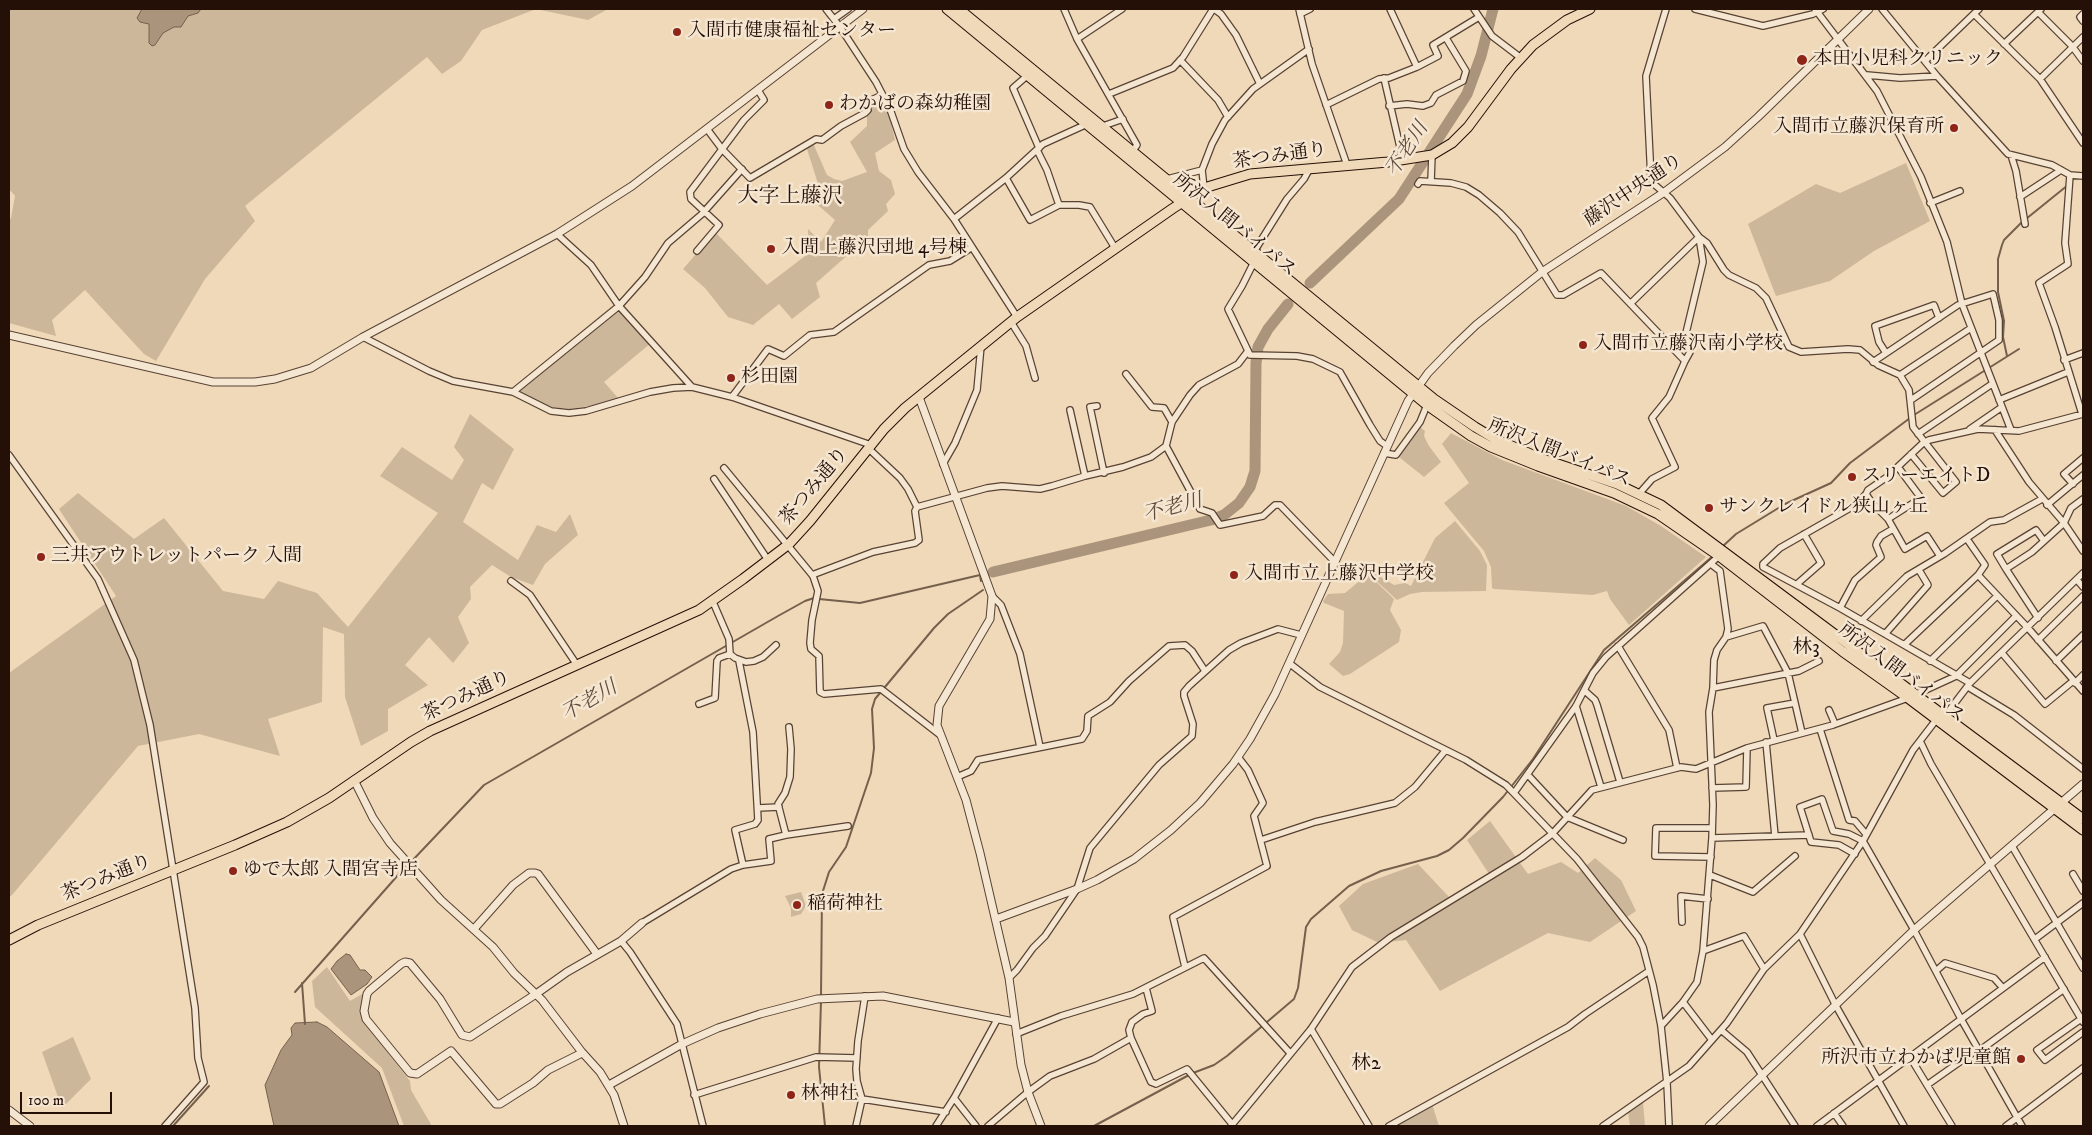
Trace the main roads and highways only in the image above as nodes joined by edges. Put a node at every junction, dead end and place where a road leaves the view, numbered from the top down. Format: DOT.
graph roads {
  1 [pos="947,9"];
  2 [pos="959,9"];
  3 [pos="1590,9"];
  4 [pos="1580,11"];
  5 [pos="1190,197"];
  6 [pos="1181,203"];
  7 [pos="1309,301"];
  8 [pos="1637,497"];
  9 [pos="1719,553"];
  10 [pos="1911,696"];
  11 [pos="2058,805"];
  12 [pos="2083,819"];
  13 [pos="2083,830"];
  14 [pos="9,940"];
  1 -- 6 [label="main road, 所沢入間バイパス"];
  2 -- 5 [label="main road, 所沢入間バイパス"];
  3 -- 4 [label="main road, 茶つみ通り"];
  4 -- 5 [label="main road, 茶つみ通り"];
  5 -- 6 [label="main road, 茶つみ通り"];
  5 -- 7 [label="main road, 所沢入間バイパス"];
  6 -- 7 [label="main road, 所沢入間バイパス"];
  6 -- 14 [label="main road, 茶つみ通り"];
  7 -- 8 [label="main road, 所沢入間バイパス"];
  7 -- 8 [label="main road, 所沢入間バイパス"];
  8 -- 9 [label="main road, 所沢入間バイパス"];
  9 -- 10 [label="main road, 所沢入間バイパス"];
  9 -- 10 [label="main road, 所沢入間バイパス"];
  10 -- 11 [label="main road, 所沢入間バイパス"];
  10 -- 11 [label="main road, 所沢入間バイパス"];
  11 -- 12 [label="main road, 所沢入間バイパス"];
  11 -- 13 [label="main road, 所沢入間バイパス"];
}
